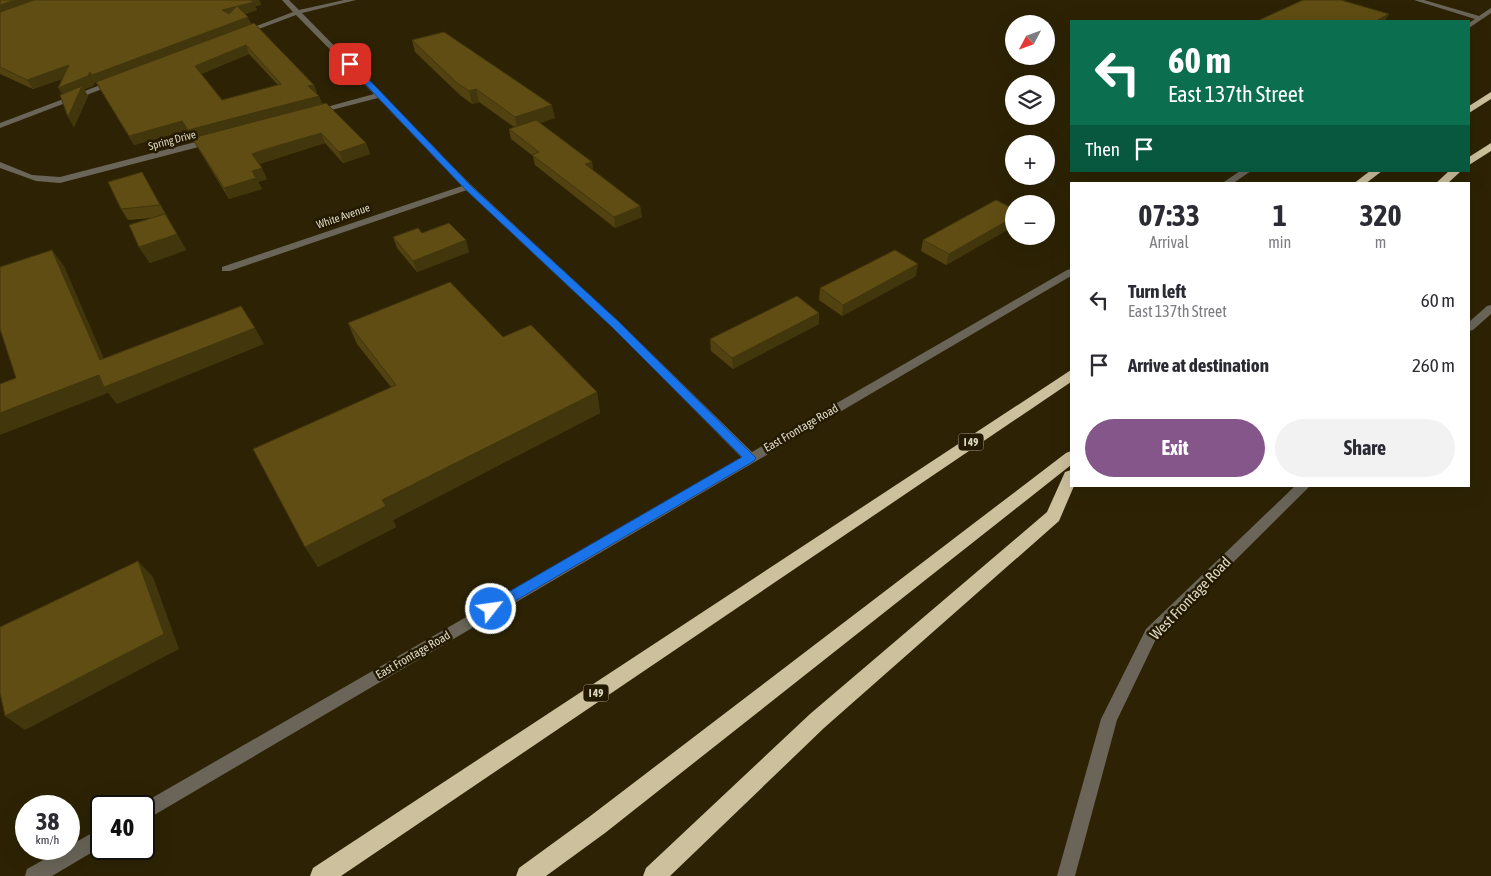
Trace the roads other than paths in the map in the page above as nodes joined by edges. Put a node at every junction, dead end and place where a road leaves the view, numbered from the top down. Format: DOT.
graph roads {
  1 [pos="285,0"];
  2 [pos="353,0"];
  3 [pos="1417,0"];
  4 [pos="1491,10"];
  5 [pos="298,12"];
  6 [pos="1480,18"];
  7 [pos="1470,25"];
  8 [pos="233,37"];
  9 [pos="121,80"];
  10 [pos="380,95"];
  11 [pos="1491,95"];
  12 [pos="1470,109"];
  13 [pos="305,115"];
  14 [pos="0,126"];
  15 [pos="221,138"];
  16 [pos="1491,146"];
  17 [pos="1470,161"];
  18 [pos="0,165"];
  19 [pos="1244,172"];
  20 [pos="1376,172"];
  21 [pos="1455,172"];
  22 [pos="1228,182"];
  23 [pos="1361,182"];
  24 [pos="1442,182"];
  25 [pos="468,187"];
  26 [pos="226,269"];
  27 [pos="1070,273"];
  28 [pos="1491,308"];
  29 [pos="1470,327"];
  30 [pos="1070,377"];
  31 [pos="750,458"];
  32 [pos="1070,458"];
  33 [pos="1070,478"];
  34 [pos="1303,487"];
  35 [pos="155,806"];
  36 [pos="90,843"];
  37 [pos="34,876"];
  38 [pos="322,876"];
  39 [pos="527,876"];
  40 [pos="654,876"];
  41 [pos="1066,876"];
  1 -- 5 [label="street"];
  2 -- 5 [label="street"];
  3 -- 6 [label="street"];
  4 -- 6 [label="street"];
  5 -- 8 [label="street"];
  5 -- 10 [label="street"];
  6 -- 7 [label="street"];
  9 -- 14 [label="street"];
  10 -- 13 [label="street"];
  10 -- 25 [label="street"];
  11 -- 12 [label="highway"];
  15 -- 18 [label="street, Spring Drive"];
  16 -- 17 [label="highway"];
  19 -- 22 [label="street"];
  20 -- 23 [label="highway"];
  21 -- 24 [label="highway"];
  25 -- 26 [label="street, White Avenue"];
  25 -- 31 [label="street"];
  27 -- 31 [label="street, East Frontage Road"];
  28 -- 29 [label="street"];
  30 -- 38 [label="highway, I 49"];
  31 -- 35 [label="street, East Frontage Road"];
  32 -- 39 [label="highway"];
  33 -- 40 [label="highway"];
  34 -- 41 [label="street, West Frontage Road"];
  36 -- 37 [label="street"];
}
